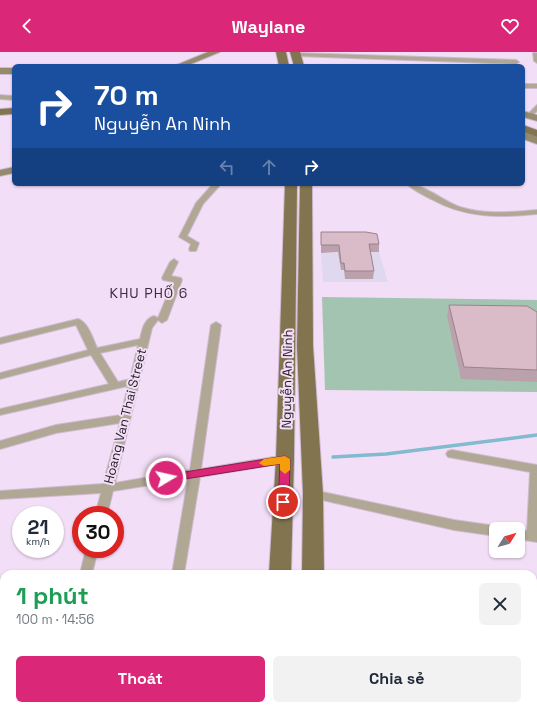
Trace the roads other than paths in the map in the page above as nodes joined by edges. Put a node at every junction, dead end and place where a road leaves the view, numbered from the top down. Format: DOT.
graph roads {
  1 [pos="216,52"];
  2 [pos="281,52"];
  3 [pos="296,53"];
  4 [pos="535,54"];
  5 [pos="537,61"];
  6 [pos="516,62"];
  7 [pos="183,64"];
  8 [pos="284,64"];
  9 [pos="299,64"];
  10 [pos="0,71"];
  11 [pos="12,71"];
  12 [pos="525,86"];
  13 [pos="537,86"];
  14 [pos="0,98"];
  15 [pos="12,98"];
  16 [pos="537,107"];
  17 [pos="12,111"];
  18 [pos="0,112"];
  19 [pos="528,116"];
  20 [pos="0,118"];
  21 [pos="12,118"];
  22 [pos="537,123"];
  23 [pos="12,170"];
  24 [pos="0,173"];
  25 [pos="215,186"];
  26 [pos="292,186"];
  27 [pos="306,186"];
  28 [pos="414,186"];
  29 [pos="537,212"];
  30 [pos="193,249"];
  31 [pos="174,262"];
  32 [pos="216,325"];
  33 [pos="0,337"];
  34 [pos="16,337"];
  35 [pos="0,341"];
  36 [pos="144,341"];
  37 [pos="287,346"];
  38 [pos="305,346"];
  39 [pos="94,352"];
  40 [pos="0,376"];
  41 [pos="135,381"];
  42 [pos="115,386"];
  43 [pos="0,412"];
  44 [pos="126,418"];
  45 [pos="0,445"];
  46 [pos="452,454"];
  47 [pos="285,459"];
  48 [pos="536,469"];
  49 [pos="196,474"];
  50 [pos="108,488"];
  51 [pos="313,494"];
  52 [pos="0,495"];
  53 [pos="103,506"];
  54 [pos="489,530"];
  55 [pos="525,535"];
  56 [pos="535,537"];
  57 [pos="90,558"];
  58 [pos="87,570"];
  59 [pos="179,570"];
  60 [pos="280,570"];
  61 [pos="313,570"];
  1 -- 7 [label="street"];
  2 -- 8 [label="main road"];
  3 -- 6 [label="street"];
  3 -- 9 [label="main road"];
  4 -- 5 [label="street"];
  10 -- 11 [label="street"];
  12 -- 13 [label="street"];
  14 -- 15 [label="street"];
  16 -- 19 [label="street"];
  17 -- 18 [label="main road"];
  19 -- 22 [label="main road"];
  20 -- 21 [label="main road"];
  23 -- 24 [label="street"];
  25 -- 30 [label="street"];
  26 -- 37 [label="main road, Nguyễn An Ninh"];
  27 -- 38 [label="main road, Nguyễn An Ninh"];
  28 -- 29 [label="street"];
  31 -- 36 [label="street, Hoang Van Thai Street"];
  32 -- 49 [label="street"];
  33 -- 34 [label="street"];
  34 -- 35 [label="street"];
  34 -- 39 [label="street"];
  36 -- 39 [label="street"];
  36 -- 41 [label="street, Hoang Van Thai Street"];
  37 -- 38 [label="main road"];
  37 -- 47 [label="main road, Nguyễn An Ninh"];
  38 -- 51 [label="main road, Nguyễn An Ninh"];
  39 -- 40 [label="street"];
  39 -- 42 [label="street"];
  41 -- 42 [label="street"];
  41 -- 44 [label="street, Hoang Van Thai Street"];
  42 -- 43 [label="street"];
  44 -- 45 [label="street"];
  44 -- 50 [label="street, Hoang Van Thai Street"];
  46 -- 48 [label="street"];
  47 -- 49 [label="street"];
  47 -- 60 [label="main road, Nguyễn An Ninh"];
  48 -- 56 [label="street"];
  49 -- 50 [label="street"];
  49 -- 59 [label="street"];
  50 -- 52 [label="street"];
  50 -- 53 [label="street, Hoang Van Thai Street"];
  51 -- 54 [label="street"];
  51 -- 61 [label="main road, Nguyễn An Ninh"];
  55 -- 56 [label="street"];
  57 -- 58 [label="street"];
}
